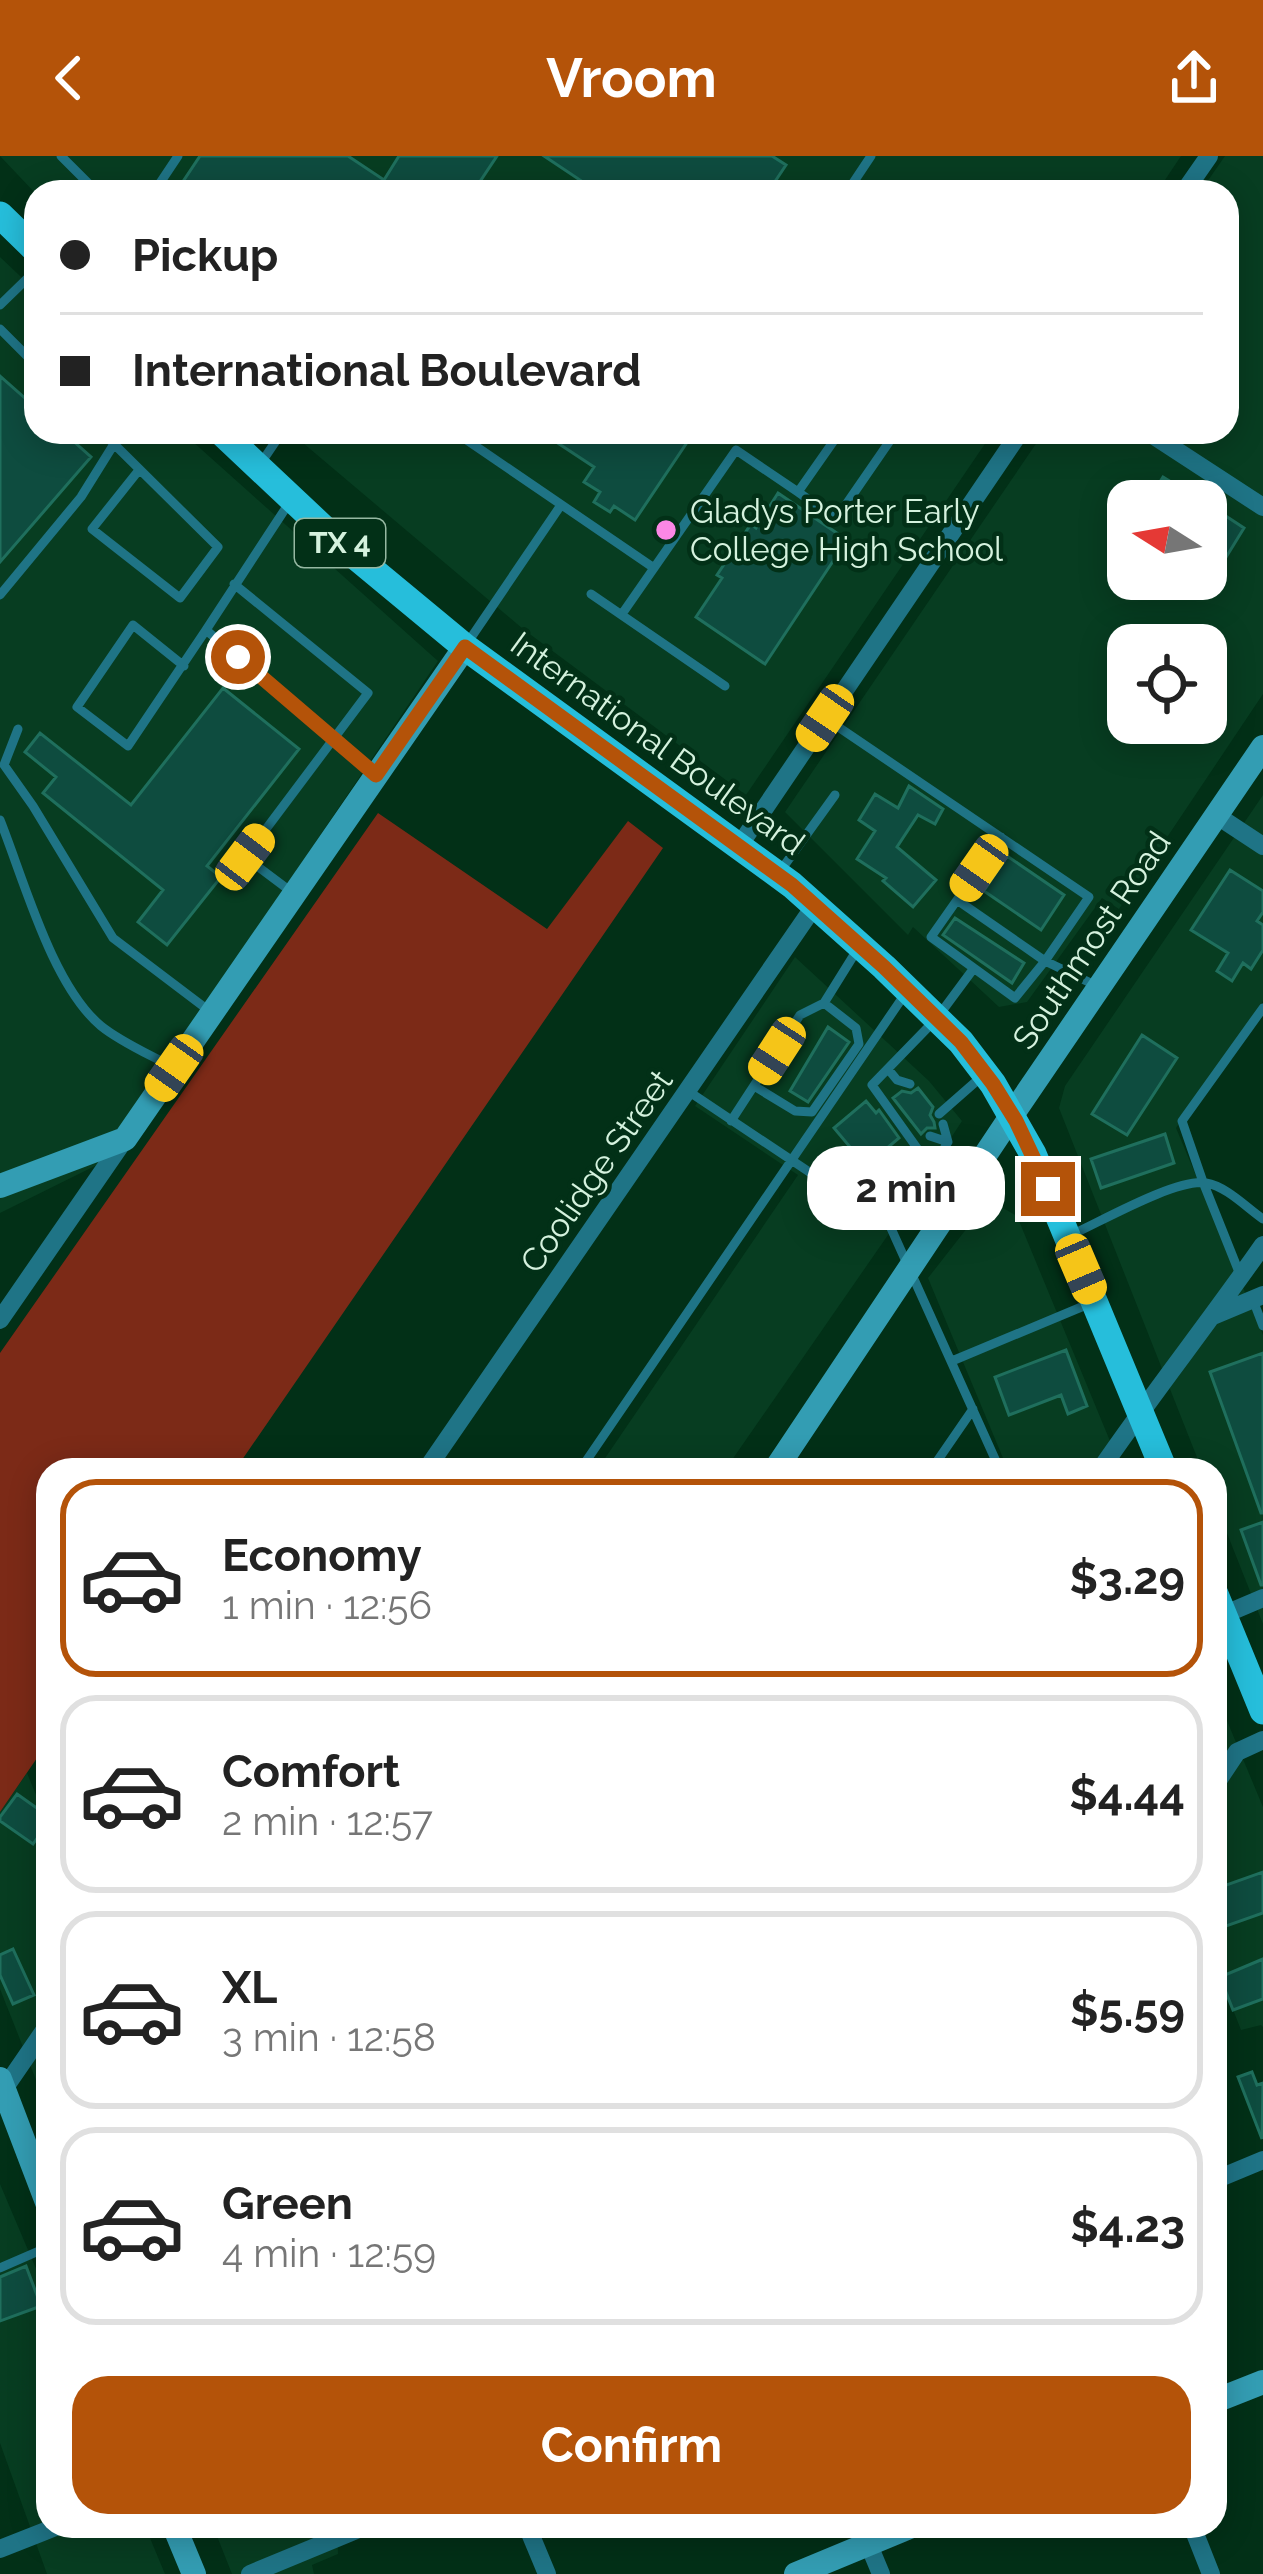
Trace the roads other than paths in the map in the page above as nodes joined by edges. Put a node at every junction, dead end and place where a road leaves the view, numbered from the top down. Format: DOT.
graph roads {
  1 [pos="61,156"];
  2 [pos="85,180"];
  3 [pos="0,215"];
  4 [pos="24,238"];
  5 [pos="24,281"];
  6 [pos="0,304"];
  7 [pos="0,328"];
  8 [pos="24,353"];
  9 [pos="114,444"];
  10 [pos="233,444"];
  11 [pos="274,444"];
  12 [pos="472,444"];
  13 [pos="832,444"];
  14 [pos="888,444"];
  15 [pos="1012,444"];
  16 [pos="1166,444"];
  17 [pos="258,467"];
  18 [pos="140,470"];
  19 [pos="798,492"];
  20 [pos="292,498"];
  21 [pos="561,505"];
  22 [pos="1263,507"];
  23 [pos="655,568"];
  24 [pos="234,584"];
  25 [pos="591,594"];
  26 [pos="0,595"];
  27 [pos="622,614"];
  28 [pos="206,631"];
  29 [pos="465,647"];
  30 [pos="184,666"];
  31 [pos="725,686"];
  32 [pos="825,718"];
  33 [pos="18,729"];
  34 [pos="334,737"];
  35 [pos="1263,747"];
  36 [pos="376,775"];
  37 [pos="835,794"];
  38 [pos="1216,815"];
  39 [pos="0,820"];
  40 [pos="1001,837"];
  41 [pos="739,845"];
  42 [pos="1263,846"];
  43 [pos="778,874"];
  44 [pos="293,894"];
  45 [pos="957,900"];
  46 [pos="815,905"];
  47 [pos="977,914"];
  48 [pos="968,926"];
  49 [pos="995,926"];
  50 [pos="987,938"];
  51 [pos="1014,939"];
  52 [pos="860,946"];
  53 [pos="1006,951"];
  54 [pos="1045,961"];
  55 [pos="972,963"];
  56 [pos="1099,987"];
  57 [pos="908,990"];
  58 [pos="824,1003"];
  59 [pos="1263,1008"];
  60 [pos="212,1013"];
  61 [pos="937,1018"];
  62 [pos="863,1047"];
  63 [pos="174,1068"];
  64 [pos="888,1069"];
  65 [pos="985,1074"];
  66 [pos="897,1080"];
  67 [pos="910,1084"];
  68 [pos="754,1087"];
  69 [pos="687,1091"];
  70 [pos="896,1096"];
  71 [pos="1012,1114"];
  72 [pos="731,1120"];
  73 [pos="930,1136"];
  74 [pos="125,1139"];
  75 [pos="948,1142"];
  76 [pos="792,1161"];
  77 [pos="932,1168"];
  78 [pos="1203,1182"];
  79 [pos="0,1186"];
  80 [pos="955,1201"];
  81 [pos="1263,1219"];
  82 [pos="1068,1237"];
  83 [pos="1263,1246"];
  84 [pos="911,1268"];
  85 [pos="1241,1277"];
  86 [pos="1258,1298"];
  87 [pos="1095,1301"];
  88 [pos="1213,1316"];
  89 [pos="0,1320"];
  90 [pos="1263,1326"];
  91 [pos="952,1361"];
  92 [pos="973,1409"];
  93 [pos="1140,1411"];
  94 [pos="434,1458"];
  95 [pos="588,1458"];
  96 [pos="783,1458"];
  97 [pos="939,1458"];
  98 [pos="995,1458"];
  99 [pos="1108,1458"];
  100 [pos="1159,1458"];
  101 [pos="1263,1598"];
  102 [pos="1227,1604"];
  103 [pos="1227,1624"];
  104 [pos="1263,1711"];
  105 [pos="1263,1740"];
  106 [pos="1227,1767"];
  107 [pos="36,2040"];
  108 [pos="2,2084"];
  109 [pos="1263,2160"];
  110 [pos="36,2173"];
  111 [pos="1227,2175"];
  112 [pos="36,2252"];
  113 [pos="0,2268"];
  114 [pos="1263,2382"];
  115 [pos="1227,2397"];
  116 [pos="36,2534"];
  117 [pos="179,2538"];
  118 [pos="337,2538"];
  119 [pos="532,2538"];
  120 [pos="860,2538"];
  121 [pos="866,2538"];
  122 [pos="1197,2538"];
  123 [pos="0,2548"];
  124 [pos="194,2574"];
  125 [pos="250,2574"];
  126 [pos="547,2574"];
  127 [pos="796,2574"];
  128 [pos="881,2574"];
  129 [pos="1211,2574"];
  1 -- 2 [label="lane"];
  3 -- 4 [label="main road"];
  5 -- 6 [label="lane"];
  7 -- 8 [label="lane"];
  9 -- 18 [label="lane"];
  9 -- 26 [label="lane"];
  10 -- 17 [label="main road, International Boulevard / TX 4"];
  11 -- 17 [label="lane"];
  12 -- 21 [label="lane"];
  13 -- 19 [label="lane"];
  14 -- 19 [label="lane"];
  15 -- 32 [label="street"];
  16 -- 22 [label="street"];
  17 -- 20 [label="main road, International Boulevard / TX 4"];
  18 -- 18 [label="lane"];
  19 -- 23 [label="lane"];
  20 -- 24 [label="lane"];
  20 -- 29 [label="main road, International Boulevard / TX 4"];
  21 -- 23 [label="lane"];
  21 -- 29 [label="lane"];
  23 -- 27 [label="lane"];
  24 -- 28 [label="lane"];
  24 -- 34 [label="lane"];
  25 -- 27 [label="lane"];
  27 -- 31 [label="lane"];
  28 -- 30 [label="lane"];
  28 -- 34 [label="lane"];
  29 -- 36 [label="street"];
  29 -- 41 [label="main road, International Boulevard / TX 4"];
  30 -- 30 [label="lane"];
  32 -- 40 [label="lane"];
  32 -- 41 [label="street"];
  33 -- 60 [label="lane"];
  34 -- 36 [label="lane"];
  34 -- 44 [label="lane"];
  35 -- 38 [label="street, Southmost Road"];
  36 -- 44 [label="street"];
  37 -- 43 [label="lane"];
  38 -- 42 [label="street"];
  38 -- 56 [label="street, Southmost Road"];
  39 -- 63 [label="lane"];
  40 -- 45 [label="lane"];
  40 -- 54 [label="lane"];
  41 -- 43 [label="main road, International Boulevard / TX 4"];
  43 -- 46 [label="main road, International Boulevard / TX 4"];
  44 -- 60 [label="street"];
  45 -- 47 [label="lane"];
  45 -- 55 [label="lane"];
  46 -- 52 [label="main road, International Boulevard / TX 4"];
  46 -- 69 [label="street, Coolidge Street"];
  47 -- 48 [label="lane"];
  47 -- 49 [label="lane"];
  49 -- 50 [label="lane"];
  49 -- 51 [label="lane"];
  51 -- 53 [label="lane"];
  51 -- 54 [label="lane"];
  52 -- 57 [label="main road, International Boulevard / TX 4"];
  52 -- 58 [label="lane"];
  54 -- 55 [label="lane"];
  54 -- 56 [label="lane"];
  55 -- 61 [label="lane"];
  56 -- 71 [label="street, Southmost Road"];
  57 -- 61 [label="main road, International Boulevard / TX 4"];
  57 -- 62 [label="lane"];
  58 -- 62 [label="lane"];
  58 -- 68 [label="lane"];
  59 -- 78 [label="lane"];
  60 -- 63 [label="street"];
  61 -- 64 [label="lane"];
  61 -- 65 [label="main road, International Boulevard / TX 4"];
  62 -- 68 [label="lane"];
  62 -- 76 [label="lane"];
  63 -- 74 [label="street"];
  64 -- 66 [label="lane"];
  64 -- 77 [label="lane"];
  65 -- 71 [label="main road, International Boulevard / TX 4"];
  65 -- 75 [label="lane"];
  66 -- 67 [label="lane"];
  66 -- 70 [label="lane"];
  68 -- 72 [label="lane"];
  69 -- 72 [label="lane"];
  69 -- 94 [label="street, Coolidge Street"];
  71 -- 80 [label="street, Southmost Road"];
  71 -- 82 [label="main road, International Boulevard / TX 4"];
  72 -- 76 [label="lane"];
  73 -- 75 [label="lane"];
  74 -- 79 [label="street"];
  74 -- 89 [label="street"];
  75 -- 77 [label="lane"];
  76 -- 84 [label="lane"];
  76 -- 95 [label="lane"];
  77 -- 80 [label="lane"];
  78 -- 81 [label="lane"];
  78 -- 82 [label="lane"];
  78 -- 85 [label="lane"];
  80 -- 84 [label="street, Southmost Road"];
  82 -- 87 [label="main road, International Boulevard / TX 4"];
  83 -- 85 [label="street"];
  84 -- 91 [label="lane"];
  84 -- 96 [label="street, Southmost Road"];
  85 -- 88 [label="street"];
  86 -- 88 [label="street"];
  86 -- 90 [label="lane"];
  87 -- 91 [label="lane"];
  87 -- 93 [label="main road, International Boulevard / TX 4"];
  88 -- 93 [label="street"];
  91 -- 92 [label="lane"];
  92 -- 97 [label="lane"];
  92 -- 98 [label="lane"];
  93 -- 99 [label="street"];
  93 -- 100 [label="main road, International Boulevard / TX 4"];
  101 -- 102 [label="street"];
  103 -- 104 [label="main road"];
  105 -- 106 [label="street"];
  107 -- 108 [label="street"];
  108 -- 110 [label="street"];
  109 -- 111 [label="street"];
  112 -- 113 [label="lane"];
  114 -- 115 [label="street"];
  116 -- 123 [label="street"];
  117 -- 124 [label="street"];
  118 -- 125 [label="street"];
  119 -- 126 [label="street"];
  120 -- 127 [label="street"];
  121 -- 128 [label="street"];
  122 -- 129 [label="street"];
}
